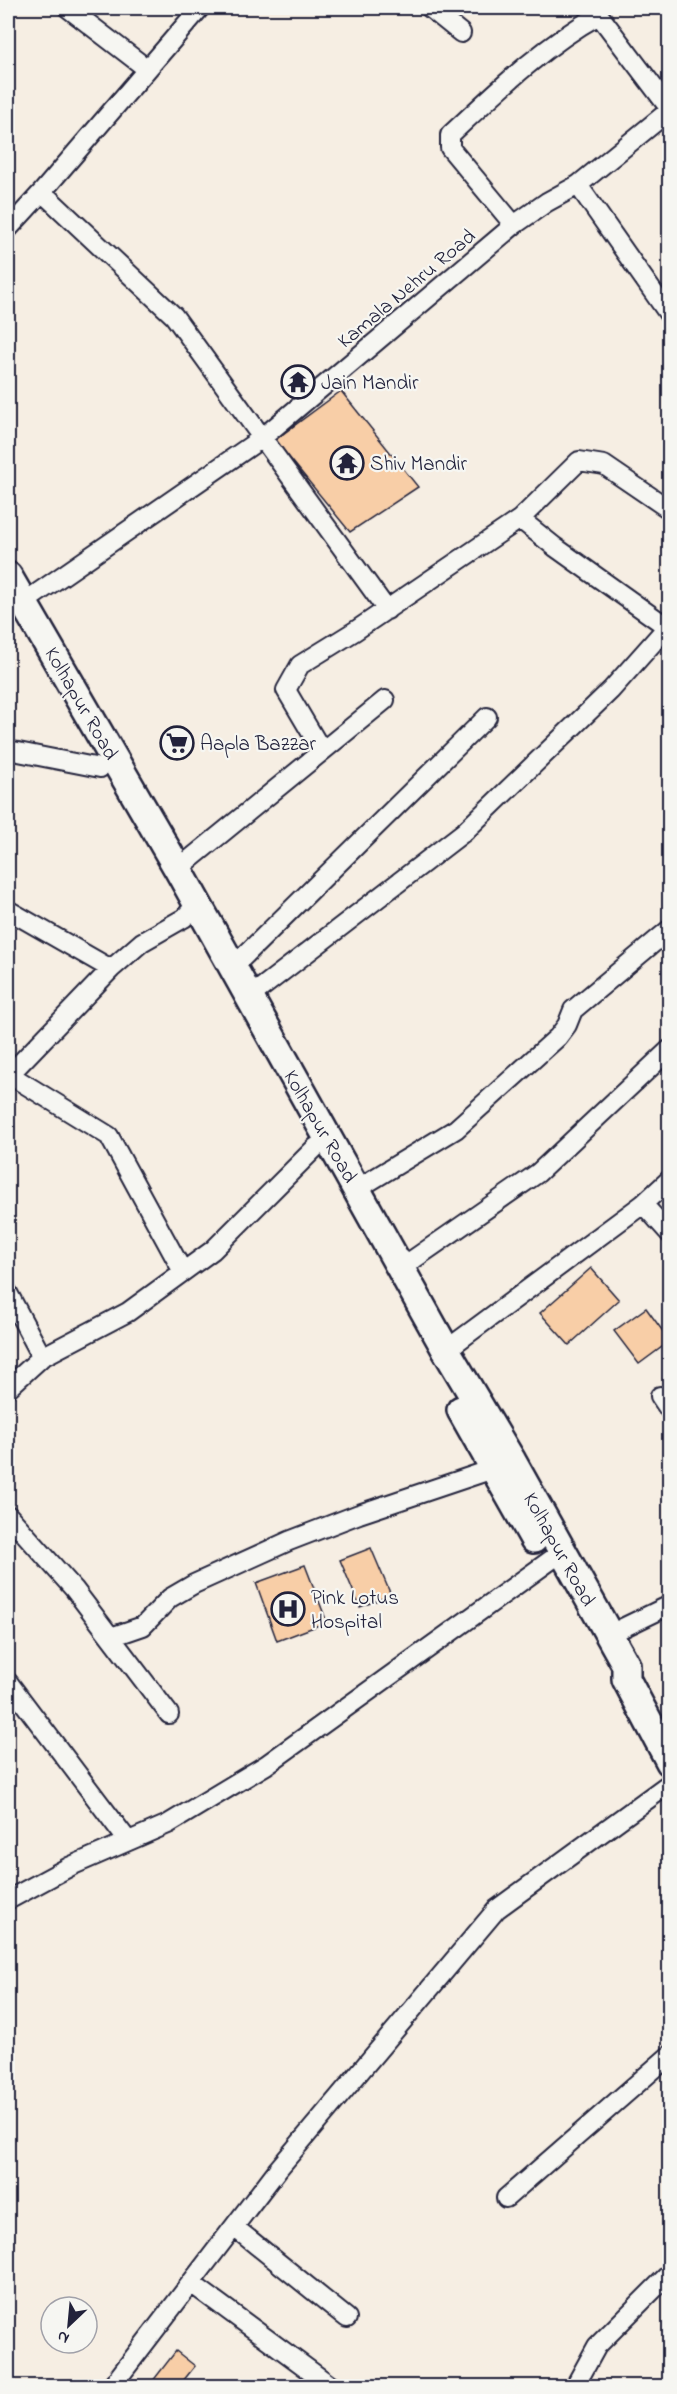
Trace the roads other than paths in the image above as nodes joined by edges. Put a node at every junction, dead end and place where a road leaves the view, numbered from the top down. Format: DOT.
graph roads {
  1 [pos="68,8"];
  2 [pos="200,8"];
  3 [pos="430,8"];
  4 [pos="594,11"];
  5 [pos="461,33"];
  6 [pos="146,68"];
  7 [pos="669,110"];
  8 [pos="578,185"];
  9 [pos="42,192"];
  10 [pos="514,225"];
  11 [pos="8,229"];
  12 [pos="662,291"];
  13 [pos="669,316"];
  14 [pos="262,438"];
  15 [pos="669,510"];
  16 [pos="520,519"];
  17 [pos="8,576"];
  18 [pos="15,605"];
  19 [pos="387,610"];
  20 [pos="668,628"];
  21 [pos="385,700"];
  22 [pos="487,717"];
  23 [pos="8,750"];
  24 [pos="322,751"];
  25 [pos="100,768"];
  26 [pos="178,869"];
  27 [pos="8,910"];
  28 [pos="190,911"];
  29 [pos="669,928"];
  30 [pos="232,968"];
  31 [pos="111,969"];
  32 [pos="248,998"];
  33 [pos="669,1050"];
  34 [pos="9,1075"];
  35 [pos="316,1147"];
  36 [pos="669,1179"];
  37 [pos="357,1189"];
  38 [pos="643,1204"];
  39 [pos="669,1234"];
  40 [pos="400,1268"];
  41 [pos="183,1272"];
  42 [pos="8,1293"];
  43 [pos="446,1350"];
  44 [pos="42,1357"];
  45 [pos="8,1388"];
  46 [pos="493,1469"];
  47 [pos="8,1515"];
  48 [pos="555,1557"];
  49 [pos="669,1605"];
  50 [pos="608,1635"];
  51 [pos="111,1637"];
  52 [pos="626,1679"];
  53 [pos="8,1682"];
  54 [pos="169,1714"];
  55 [pos="669,1762"];
  56 [pos="669,1783"];
  57 [pos="128,1841"];
  58 [pos="8,1900"];
  59 [pos="669,2055"];
  60 [pos="506,2198"];
  61 [pos="234,2227"];
  62 [pos="669,2273"];
  63 [pos="191,2283"];
  64 [pos="347,2318"];
  65 [pos="112,2386"];
  66 [pos="331,2386"];
  67 [pos="575,2386"];
  1 -- 6 [label="street"];
  2 -- 6 [label="street"];
  3 -- 5 [label="street"];
  4 -- 7 [label="street"];
  4 -- 10 [label="street"];
  6 -- 9 [label="street"];
  7 -- 8 [label="street, Kamala Nehru Road"];
  8 -- 10 [label="street, Kamala Nehru Road"];
  8 -- 12 [label="street"];
  9 -- 11 [label="street"];
  9 -- 14 [label="street"];
  10 -- 14 [label="street, Kamala Nehru Road"];
  12 -- 13 [label="street"];
  14 -- 18 [label="street, Kamala Nehru Road"];
  14 -- 19 [label="street"];
  15 -- 16 [label="street"];
  16 -- 19 [label="street"];
  16 -- 20 [label="street"];
  17 -- 18 [label="main road, Kolhapur Road"];
  18 -- 25 [label="main road, Kolhapur Road"];
  18 -- 26 [label="main road, Kolhapur Road"];
  19 -- 24 [label="street"];
  20 -- 32 [label="street"];
  21 -- 24 [label="street"];
  22 -- 30 [label="street"];
  23 -- 25 [label="street"];
  24 -- 26 [label="street"];
  25 -- 28 [label="main road, Kolhapur Road"];
  26 -- 28 [label="main road, Kolhapur Road"];
  27 -- 31 [label="street"];
  28 -- 30 [label="main road, Kolhapur Road"];
  28 -- 31 [label="street"];
  28 -- 35 [label="main road, Kolhapur Road"];
  29 -- 37 [label="street"];
  30 -- 32 [label="main road, Kolhapur Road"];
  31 -- 34 [label="street"];
  32 -- 37 [label="main road, Kolhapur Road"];
  33 -- 40 [label="street"];
  34 -- 41 [label="street"];
  35 -- 41 [label="street"];
  35 -- 46 [label="main road, Kolhapur Road"];
  36 -- 38 [label="street"];
  37 -- 40 [label="main road, Kolhapur Road"];
  38 -- 39 [label="street"];
  38 -- 43 [label="street"];
  40 -- 43 [label="main road, Kolhapur Road"];
  41 -- 44 [label="street"];
  42 -- 44 [label="street"];
  43 -- 48 [label="main road, Kolhapur Road"];
  44 -- 45 [label="street"];
  46 -- 48 [label="main road, Kolhapur Road"];
  46 -- 51 [label="street"];
  47 -- 51 [label="street"];
  48 -- 50 [label="main road, Kolhapur Road"];
  48 -- 52 [label="main road, Kolhapur Road"];
  48 -- 57 [label="street"];
  49 -- 50 [label="street"];
  50 -- 52 [label="main road, Kolhapur Road"];
  51 -- 54 [label="street"];
  52 -- 55 [label="main road, Kolhapur Road"];
  53 -- 57 [label="street"];
  56 -- 61 [label="street"];
  57 -- 58 [label="street"];
  59 -- 60 [label="street"];
  61 -- 63 [label="street"];
  61 -- 64 [label="street"];
  62 -- 67 [label="street"];
  63 -- 65 [label="street"];
  63 -- 66 [label="street"];
}
